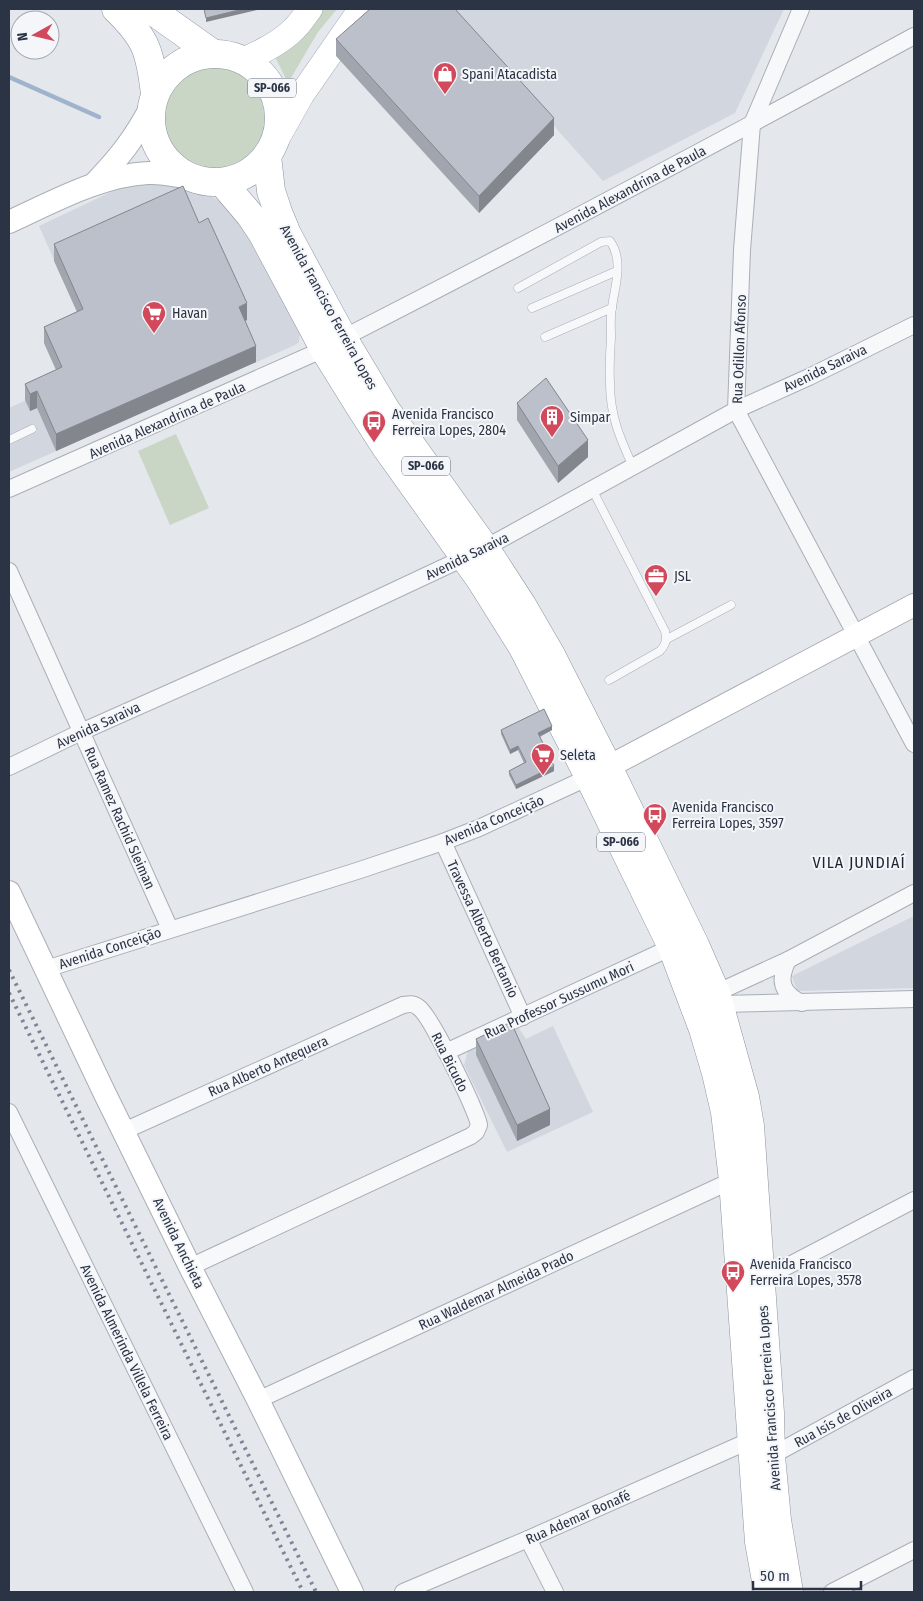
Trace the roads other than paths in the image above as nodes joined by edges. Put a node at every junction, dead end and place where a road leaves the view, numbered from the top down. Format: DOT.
graph roads {
  1 [pos="116,9"];
  2 [pos="150,9"];
  3 [pos="310,9"];
  4 [pos="361,9"];
  5 [pos="800,9"];
  6 [pos="914,36"];
  7 [pos="212,53"];
  8 [pos="244,60"];
  9 [pos="153,100"];
  10 [pos="752,124"];
  11 [pos="271,149"];
  12 [pos="190,178"];
  13 [pos="222,182"];
  14 [pos="93,185"];
  15 [pos="9,222"];
  16 [pos="617,271"];
  17 [pos="518,288"];
  18 [pos="532,308"];
  19 [pos="612,308"];
  20 [pos="914,325"];
  21 [pos="545,338"];
  22 [pos="334,344"];
  23 [pos="736,410"];
  24 [pos="32,429"];
  25 [pos="9,440"];
  26 [pos="633,467"];
  27 [pos="9,489"];
  28 [pos="592,489"];
  29 [pos="475,553"];
  30 [pos="9,570"];
  31 [pos="731,605"];
  32 [pos="914,605"];
  33 [pos="856,635"];
  34 [pos="667,639"];
  35 [pos="610,680"];
  36 [pos="81,732"];
  37 [pos="914,744"];
  38 [pos="9,767"];
  39 [pos="598,772"];
  40 [pos="443,842"];
  41 [pos="9,892"];
  42 [pos="914,893"];
  43 [pos="170,929"];
  44 [pos="672,947"];
  45 [pos="788,960"];
  46 [pos="46,969"];
  47 [pos="719,998"];
  48 [pos="914,999"];
  49 [pos="802,1003"];
  50 [pos="413,1004"];
  51 [pos="523,1017"];
  52 [pos="446,1052"];
  53 [pos="9,1112"];
  54 [pos="124,1131"];
  55 [pos="733,1180"];
  56 [pos="914,1200"];
  57 [pos="190,1267"];
  58 [pos="761,1280"];
  59 [pos="914,1378"];
  60 [pos="258,1400"];
  61 [pos="761,1448"];
  62 [pos="528,1539"];
  63 [pos="914,1550"];
  64 [pos="245,1592"];
  65 [pos="352,1592"];
  66 [pos="404,1592"];
  67 [pos="555,1592"];
  68 [pos="768,1592"];
  69 [pos="789,1592"];
  70 [pos="832,1592"];
  1 -- 9 [label="highway"];
  2 -- 7 [label="highway, Avenida Francisco Ferreira Lopes / SP-066"];
  3 -- 8 [label="main road"];
  4 -- 11 [label="main road"];
  5 -- 10 [label="street, Rua Odillon Afonso"];
  6 -- 10 [label="street, Avenida Alexandrina de Paula"];
  7 -- 8 [label="highway, Avenida Francisco Ferreira Lopes / SP-066"];
  7 -- 9 [label="highway, Avenida Francisco Ferreira Lopes / SP-066"];
  8 -- 11 [label="highway, Avenida Francisco Ferreira Lopes / SP-066"];
  9 -- 12 [label="highway"];
  9 -- 14 [label="main road"];
  10 -- 22 [label="street, Avenida Alexandrina de Paula"];
  10 -- 23 [label="street, Rua Odillon Afonso"];
  11 -- 13 [label="highway"];
  11 -- 22 [label="highway, Avenida Francisco Ferreira Lopes / SP-066"];
  12 -- 13 [label="highway"];
  12 -- 14 [label="main road"];
  13 -- 22 [label="highway, Avenida Francisco Ferreira Lopes / SP-066"];
  14 -- 15 [label="main road"];
  16 -- 17 [label="lane"];
  16 -- 18 [label="lane"];
  16 -- 19 [label="lane"];
  19 -- 21 [label="lane"];
  19 -- 26 [label="lane"];
  20 -- 23 [label="street, Avenida Saraiva"];
  22 -- 27 [label="street, Avenida Alexandrina de Paula"];
  22 -- 29 [label="highway, Avenida Francisco Ferreira Lopes / SP-066"];
  23 -- 26 [label="street, Avenida Saraiva"];
  23 -- 33 [label="street, Rua Odillon Afonso"];
  24 -- 25 [label="lane"];
  26 -- 28 [label="street, Avenida Saraiva"];
  28 -- 29 [label="street, Avenida Saraiva"];
  28 -- 34 [label="lane"];
  29 -- 36 [label="street, Avenida Saraiva"];
  29 -- 39 [label="highway, Avenida Francisco Ferreira Lopes / SP-066"];
  30 -- 36 [label="street, Rua Ramez Rachid Sleiman"];
  31 -- 34 [label="lane"];
  32 -- 33 [label="main road, Avenida Conceição"];
  33 -- 37 [label="street, Rua Odillon Afonso"];
  33 -- 39 [label="main road, Avenida Conceição"];
  34 -- 35 [label="lane"];
  36 -- 38 [label="street, Avenida Saraiva"];
  36 -- 43 [label="street, Rua Ramez Rachid Sleiman"];
  39 -- 40 [label="street, Avenida Conceição"];
  39 -- 44 [label="highway, Avenida Francisco Ferreira Lopes / SP-066"];
  39 -- 47 [label="highway, Avenida Francisco Ferreira Lopes / SP-066"];
  40 -- 43 [label="street, Avenida Conceição"];
  40 -- 51 [label="street, Travessa Alberto Bertamio"];
  41 -- 46 [label="main road, Avenida Anchieta"];
  42 -- 45 [label="street"];
  43 -- 46 [label="street, Avenida Conceição"];
  44 -- 47 [label="highway"];
  44 -- 51 [label="street, Rua Professor Sussumu Mori"];
  44 -- 55 [label="highway, Avenida Francisco Ferreira Lopes / SP-066"];
  45 -- 47 [label="street"];
  45 -- 49 [label="street"];
  46 -- 54 [label="main road, Avenida Anchieta"];
  47 -- 49 [label="street"];
  47 -- 58 [label="highway, Avenida Francisco Ferreira Lopes / SP-066"];
  48 -- 49 [label="street"];
  50 -- 52 [label="street, Rua Bicudo"];
  50 -- 54 [label="street, Rua Alberto Antequera"];
  51 -- 52 [label="street, Rua Professor Sussumu Mori"];
  52 -- 57 [label="street, Rua Bicudo"];
  53 -- 64 [label="street, Avenida Almerinda Villela Ferreira"];
  54 -- 57 [label="main road, Avenida Anchieta"];
  55 -- 60 [label="street, Rua Waldemar Almeida Prado"];
  55 -- 61 [label="highway, Avenida Francisco Ferreira Lopes / SP-066"];
  56 -- 58 [label="street"];
  57 -- 60 [label="main road, Avenida Anchieta"];
  58 -- 61 [label="highway, Avenida Francisco Ferreira Lopes / SP-066"];
  59 -- 61 [label="street, Rua Isís de Oliveira"];
  60 -- 65 [label="main road, Avenida Anchieta"];
  61 -- 62 [label="street, Rua Ademar Bonafé"];
  61 -- 68 [label="highway, Avenida Francisco Ferreira Lopes / SP-066"];
  61 -- 69 [label="highway, Avenida Francisco Ferreira Lopes / SP-066"];
  62 -- 66 [label="street, Rua Ademar Bonafé"];
  62 -- 67 [label="street"];
  63 -- 70 [label="street"];
}
